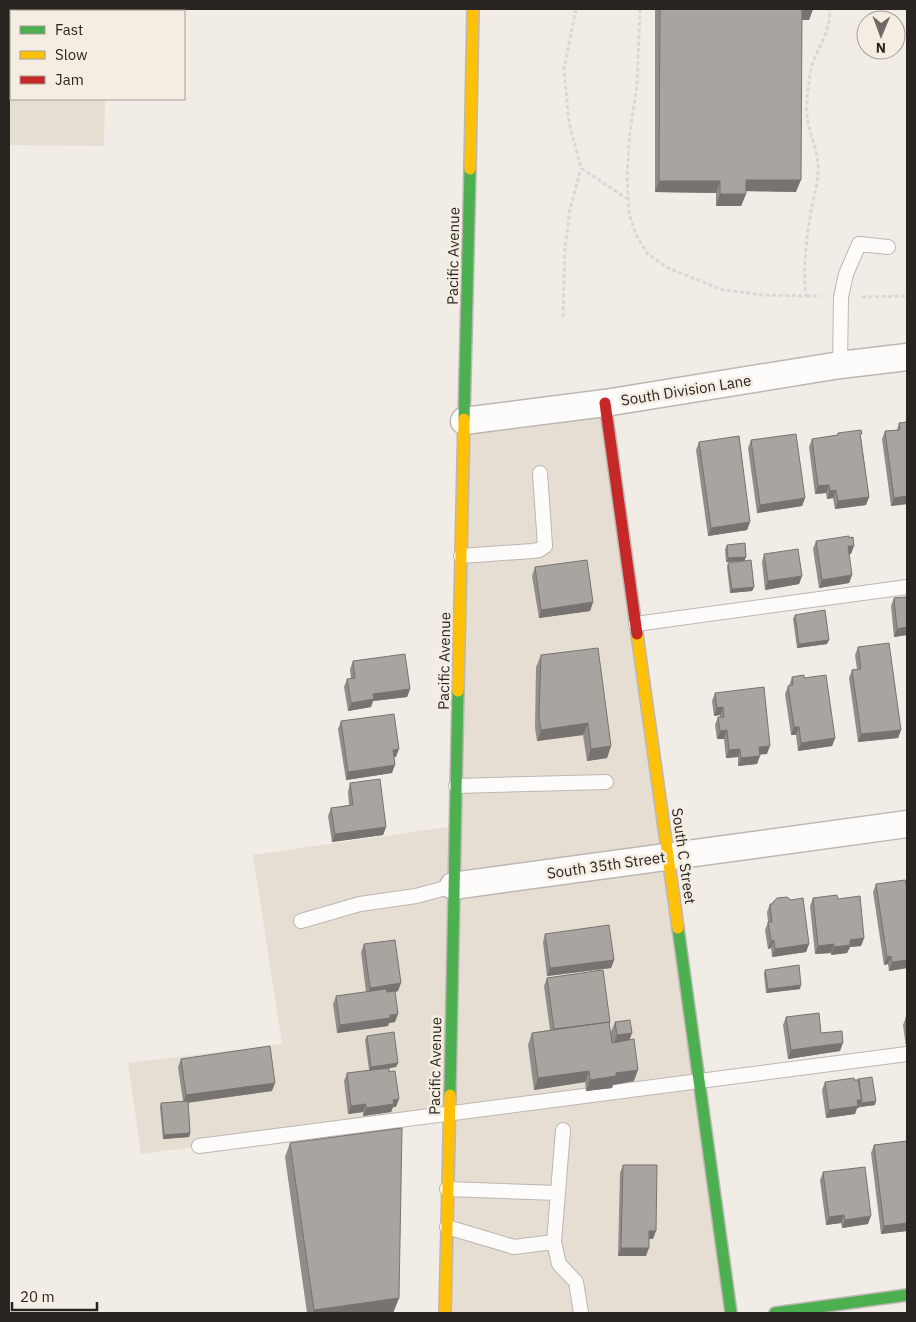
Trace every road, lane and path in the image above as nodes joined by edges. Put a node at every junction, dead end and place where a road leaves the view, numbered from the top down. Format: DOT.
graph roads {
  1 [pos="473,9"];
  2 [pos="576,9"];
  3 [pos="640,9"];
  4 [pos="829,9"];
  5 [pos="581,168"];
  6 [pos="629,200"];
  7 [pos="888,247"];
  8 [pos="563,317"];
  9 [pos="907,358"];
  10 [pos="840,366"];
  11 [pos="605,403"];
  12 [pos="464,421"];
  13 [pos="540,473"];
  14 [pos="461,556"];
  15 [pos="907,587"];
  16 [pos="636,624"];
  17 [pos="606,782"];
  18 [pos="456,786"];
  19 [pos="907,824"];
  20 [pos="669,856"];
  21 [pos="453,886"];
  22 [pos="301,921"];
  23 [pos="907,1054"];
  24 [pos="700,1081"];
  25 [pos="449,1114"];
  26 [pos="563,1130"];
  27 [pos="199,1146"];
  28 [pos="448,1189"];
  29 [pos="557,1193"];
  30 [pos="447,1227"];
  31 [pos="554,1242"];
  32 [pos="907,1295"];
  33 [pos="445,1313"];
  34 [pos="581,1313"];
  35 [pos="731,1313"];
  36 [pos="775,1313"];
  1 -- 12 [label="main road, Pacific Avenue"];
  2 -- 5 [label="path"];
  3 -- 6 [label="path"];
  4 -- 6 [label="path"];
  5 -- 6 [label="path"];
  5 -- 8 [label="path"];
  7 -- 10 [label="lane"];
  9 -- 10 [label="street, South Division Lane"];
  10 -- 11 [label="street, South Division Lane"];
  11 -- 12 [label="street, South Division Lane"];
  11 -- 16 [label="main road, South C Street"];
  12 -- 14 [label="main road, Pacific Avenue"];
  13 -- 14 [label="lane"];
  14 -- 18 [label="main road, Pacific Avenue"];
  15 -- 16 [label="lane"];
  16 -- 20 [label="main road, South C Street"];
  17 -- 18 [label="lane"];
  18 -- 21 [label="main road, Pacific Avenue"];
  19 -- 20 [label="street, South 35th Street"];
  20 -- 21 [label="street, South 35th Street"];
  20 -- 24 [label="main road, South C Street"];
  21 -- 22 [label="lane"];
  21 -- 25 [label="main road, Pacific Avenue"];
  23 -- 24 [label="lane"];
  24 -- 25 [label="lane"];
  24 -- 35 [label="main road, South C Street"];
  25 -- 27 [label="lane"];
  25 -- 28 [label="main road, Pacific Avenue"];
  26 -- 29 [label="lane"];
  28 -- 29 [label="lane"];
  28 -- 30 [label="main road, Pacific Avenue"];
  29 -- 31 [label="lane"];
  30 -- 31 [label="lane"];
  30 -- 33 [label="main road, Pacific Avenue"];
  31 -- 34 [label="lane"];
  32 -- 36 [label="main road"];
}
